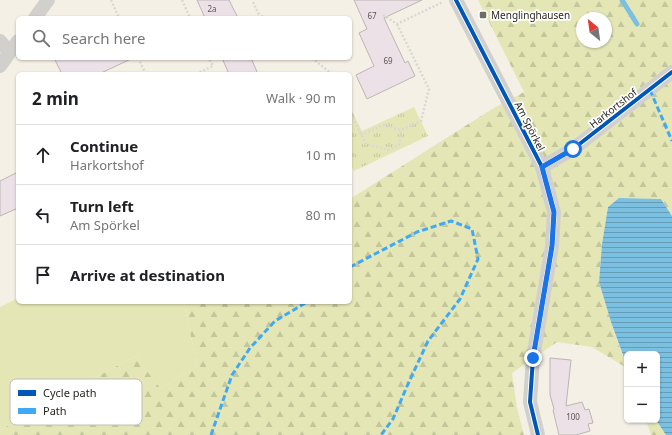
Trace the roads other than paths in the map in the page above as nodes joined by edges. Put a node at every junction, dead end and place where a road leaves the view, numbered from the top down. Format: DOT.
graph roads {
  1 [pos="48,0"];
  2 [pos="456,0"];
  3 [pos="36,16"];
  4 [pos="0,41"];
  5 [pos="16,43"];
  6 [pos="9,52"];
  7 [pos="0,66"];
  8 [pos="672,72"];
  9 [pos="542,167"];
  10 [pos="538,435"];
  1 -- 3 [label="street"];
  2 -- 9 [label="street, Am Spörkel"];
  4 -- 6 [label="street"];
  5 -- 6 [label="street"];
  6 -- 7 [label="street"];
  8 -- 9 [label="street, Harkortshof"];
  9 -- 10 [label="street, Am Spörkel"];
}
